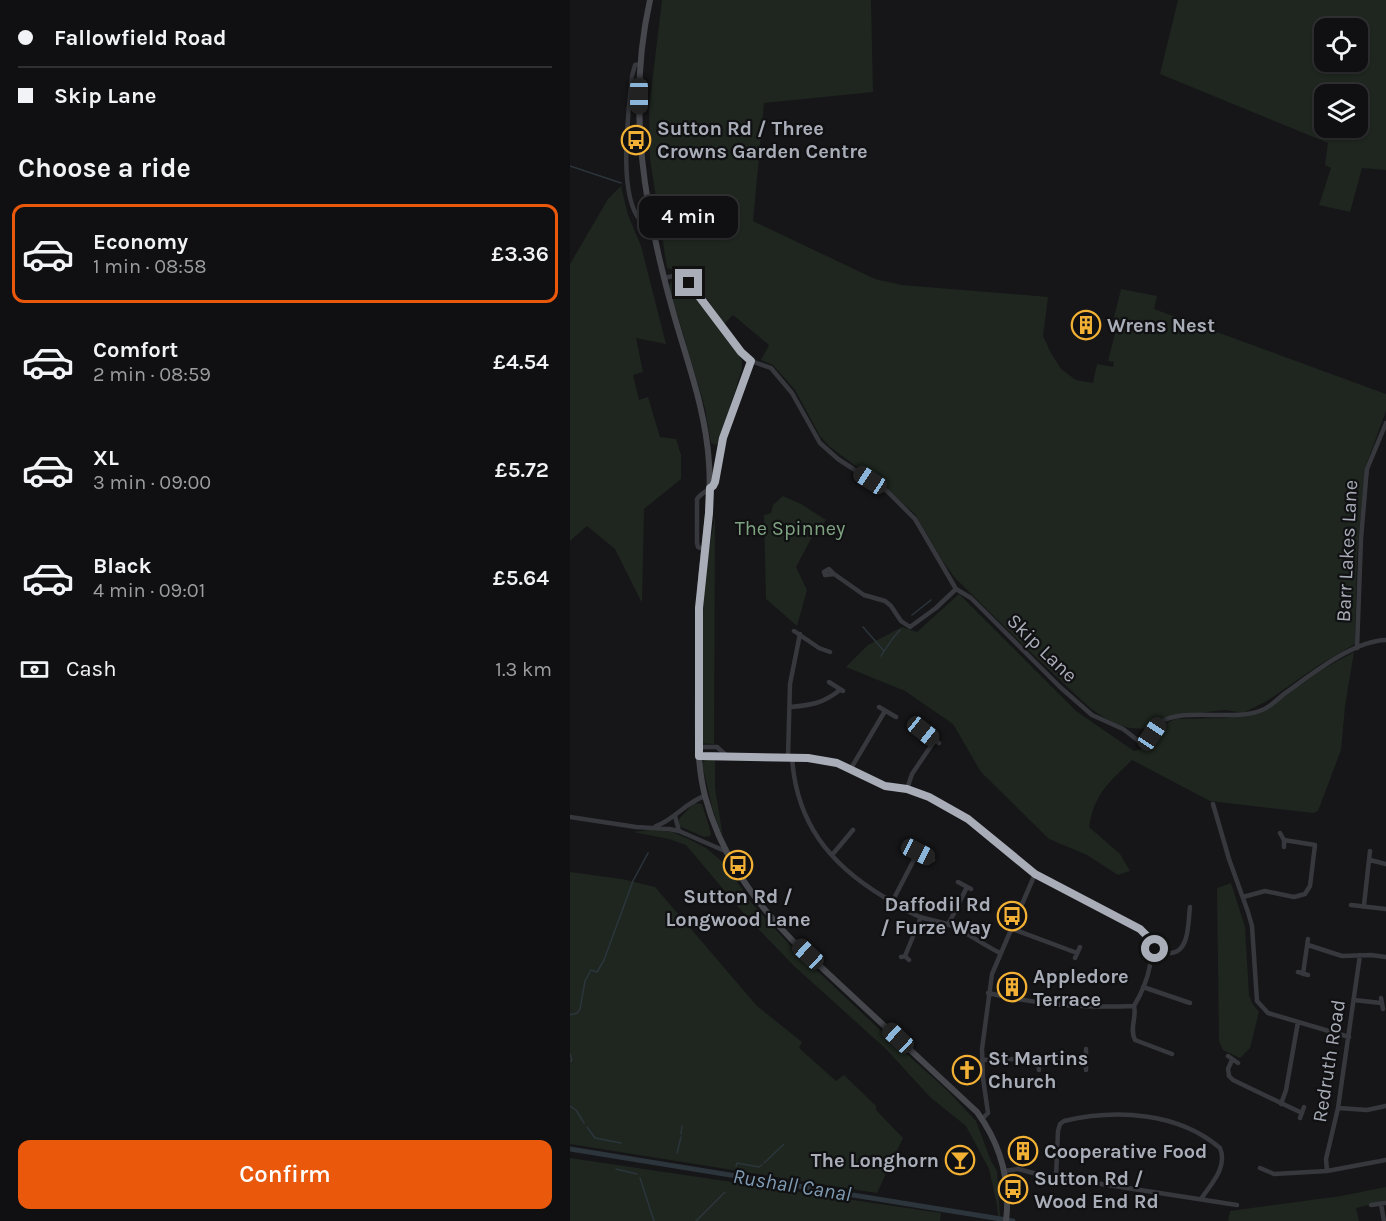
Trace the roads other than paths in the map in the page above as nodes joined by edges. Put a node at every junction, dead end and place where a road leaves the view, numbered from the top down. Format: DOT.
graph roads {
  1 [pos="650,0"];
  2 [pos="641,63"];
  3 [pos="652,228"];
  4 [pos="664,278"];
  5 [pos="751,361"];
  6 [pos="1386,423"];
  7 [pos="708,448"];
  8 [pos="720,451"];
  9 [pos="710,488"];
  10 [pos="705,550"];
  11 [pos="834,574"];
  12 [pos="956,588"];
  13 [pos="794,631"];
  14 [pos="800,634"];
  15 [pos="1386,640"];
  16 [pos="1357,648"];
  17 [pos="830,652"];
  18 [pos="829,682"];
  19 [pos="790,706"];
  20 [pos="879,707"];
  21 [pos="885,711"];
  22 [pos="896,717"];
  23 [pos="923,731"];
  24 [pos="699,747"];
  25 [pos="699,756"];
  26 [pos="727,756"];
  27 [pos="790,757"];
  28 [pos="850,770"];
  29 [pos="907,789"];
  30 [pos="705,796"];
  31 [pos="1213,804"];
  32 [pos="675,816"];
  33 [pos="570,818"];
  34 [pos="653,827"];
  35 [pos="854,830"];
  36 [pos="679,831"];
  37 [pos="1280,833"];
  38 [pos="1284,840"];
  39 [pos="907,846"];
  40 [pos="1284,847"];
  41 [pos="1370,850"];
  42 [pos="724,851"];
  43 [pos="918,852"];
  44 [pos="832,855"];
  45 [pos="933,860"];
  46 [pos="1370,860"];
  47 [pos="1386,864"];
  48 [pos="1035,874"];
  49 [pos="958,882"];
  50 [pos="1243,897"];
  51 [pos="892,902"];
  52 [pos="1351,904"];
  53 [pos="1364,905"];
  54 [pos="1190,906"];
  55 [pos="1386,909"];
  56 [pos="921,917"];
  57 [pos="948,925"];
  58 [pos="1010,928"];
  59 [pos="1080,947"];
  60 [pos="1152,949"];
  61 [pos="1000,953"];
  62 [pos="1360,955"];
  63 [pos="1386,957"];
  64 [pos="905,958"];
  65 [pos="1303,974"];
  66 [pos="1143,987"];
  67 [pos="988,993"];
  68 [pos="1186,994"];
  69 [pos="1183,1000"];
  70 [pos="1354,1000"];
  71 [pos="1190,1003"];
  72 [pos="1382,1003"];
  73 [pos="1134,1006"];
  74 [pos="1298,1022"];
  75 [pos="1349,1037"];
  76 [pos="1086,1049"];
  77 [pos="1172,1054"];
  78 [pos="1085,1057"];
  79 [pos="982,1059"];
  80 [pos="1038,1059"];
  81 [pos="1233,1060"];
  82 [pos="1039,1070"];
  83 [pos="1086,1070"];
  84 [pos="1281,1104"];
  85 [pos="1386,1106"];
  86 [pos="1304,1107"];
  87 [pos="1338,1108"];
  88 [pos="982,1119"];
  89 [pos="1386,1160"];
  90 [pos="1294,1164"];
  91 [pos="1260,1168"];
  92 [pos="1004,1171"];
  93 [pos="1327,1171"];
  94 [pos="1297,1172"];
  95 [pos="1056,1177"];
  96 [pos="1201,1199"];
  97 [pos="1383,1203"];
  98 [pos="1237,1205"];
  99 [pos="1371,1205"];
  100 [pos="1006,1221"];
  101 [pos="1384,1221"];
  1 -- 2 [label="main road"];
  2 -- 3 [label="main road"];
  2 -- 3 [label="street"];
  3 -- 4 [label="main road"];
  4 -- 5 [label="street, Skip Lane"];
  4 -- 7 [label="main road"];
  5 -- 8 [label="street"];
  5 -- 12 [label="street, Skip Lane"];
  6 -- 16 [label="street, Barr Lakes Lane"];
  7 -- 8 [label="street"];
  7 -- 9 [label="main road"];
  8 -- 9 [label="street"];
  9 -- 10 [label="main road"];
  9 -- 10 [label="street"];
  10 -- 24 [label="main road"];
  11 -- 12 [label="street"];
  12 -- 16 [label="street, Skip Lane"];
  13 -- 14 [label="street"];
  14 -- 17 [label="street"];
  14 -- 19 [label="street"];
  15 -- 16 [label="street, Skip Lane"];
  18 -- 19 [label="street"];
  19 -- 27 [label="street"];
  20 -- 21 [label="street"];
  21 -- 22 [label="street"];
  21 -- 28 [label="street"];
  23 -- 29 [label="street"];
  24 -- 25 [label="main road"];
  24 -- 26 [label="street"];
  25 -- 26 [label="street"];
  25 -- 30 [label="main road"];
  26 -- 27 [label="street"];
  27 -- 28 [label="street"];
  27 -- 44 [label="street"];
  28 -- 29 [label="street"];
  29 -- 48 [label="street"];
  30 -- 32 [label="street"];
  30 -- 42 [label="main road"];
  31 -- 50 [label="street"];
  32 -- 34 [label="street"];
  32 -- 36 [label="street"];
  33 -- 34 [label="street"];
  34 -- 36 [label="street"];
  35 -- 44 [label="street"];
  36 -- 42 [label="street"];
  37 -- 38 [label="street"];
  38 -- 40 [label="street"];
  38 -- 50 [label="street"];
  39 -- 43 [label="street"];
  41 -- 46 [label="street"];
  42 -- 88 [label="main road"];
  43 -- 45 [label="street"];
  43 -- 51 [label="street"];
  44 -- 51 [label="street"];
  46 -- 47 [label="street"];
  46 -- 53 [label="street"];
  48 -- 58 [label="street"];
  48 -- 60 [label="street"];
  49 -- 57 [label="street"];
  50 -- 74 [label="street"];
  51 -- 56 [label="street"];
  52 -- 53 [label="street"];
  53 -- 55 [label="street"];
  54 -- 60 [label="street"];
  56 -- 57 [label="street"];
  56 -- 64 [label="street"];
  57 -- 61 [label="street"];
  58 -- 59 [label="street"];
  58 -- 61 [label="street"];
  60 -- 66 [label="street"];
  61 -- 67 [label="street"];
  62 -- 63 [label="street"];
  62 -- 65 [label="street"];
  62 -- 70 [label="street, Redruth Road"];
  66 -- 69 [label="street"];
  66 -- 73 [label="street"];
  67 -- 73 [label="street"];
  67 -- 79 [label="street"];
  68 -- 69 [label="street"];
  69 -- 71 [label="street"];
  70 -- 72 [label="street"];
  70 -- 75 [label="street, Redruth Road"];
  73 -- 77 [label="street"];
  74 -- 75 [label="street"];
  74 -- 84 [label="street"];
  75 -- 87 [label="street, Redruth Road"];
  76 -- 78 [label="street"];
  78 -- 80 [label="street"];
  78 -- 83 [label="street"];
  79 -- 80 [label="street"];
  79 -- 88 [label="street"];
  80 -- 82 [label="street"];
  81 -- 84 [label="street"];
  84 -- 86 [label="street"];
  85 -- 87 [label="street"];
  87 -- 93 [label="street, Redruth Road"];
  88 -- 92 [label="main road"];
  89 -- 93 [label="street"];
  90 -- 94 [label="street"];
  91 -- 94 [label="street"];
  92 -- 95 [label="street"];
  92 -- 100 [label="main road"];
  93 -- 94 [label="street"];
  95 -- 96 [label="street"];
  95 -- 96 [label="street"];
  96 -- 98 [label="street"];
  97 -- 99 [label="street"];
  97 -- 101 [label="street"];
}
